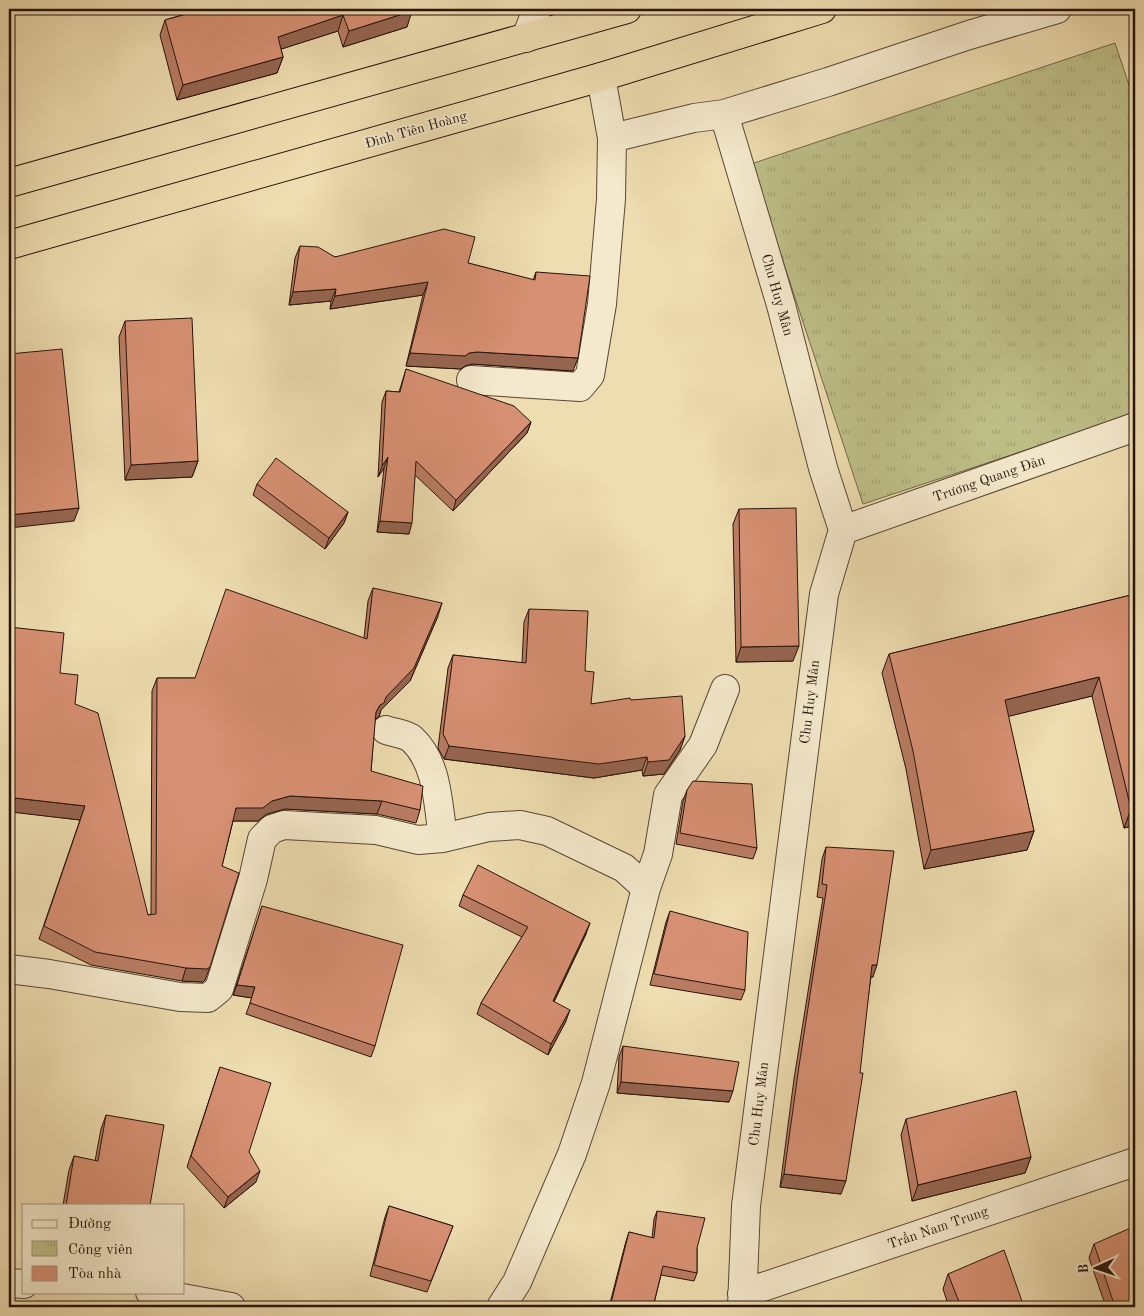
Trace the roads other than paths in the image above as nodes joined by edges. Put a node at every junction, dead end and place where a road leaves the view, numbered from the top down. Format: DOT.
graph roads {
  1 [pos="537,9"];
  2 [pos="627,9"];
  3 [pos="822,9"];
  4 [pos="1057,9"];
  5 [pos="526,38"];
  6 [pos="601,77"];
  7 [pos="724,114"];
  8 [pos="612,138"];
  9 [pos="9,183"];
  10 [pos="9,245"];
  11 [pos="471,380"];
  12 [pos="1135,427"];
  13 [pos="843,530"];
  14 [pos="725,689"];
  15 [pos="386,730"];
  16 [pos="443,838"];
  17 [pos="646,888"];
  18 [pos="9,969"];
  19 [pos="1135,1162"];
  20 [pos="9,1283"];
  21 [pos="22,1284"];
  22 [pos="161,1294"];
  23 [pos="742,1301"];
  24 [pos="231,1307"];
  25 [pos="501,1307"];
  1 -- 5 [label="street"];
  2 -- 5 [label="highway"];
  3 -- 6 [label="highway, Đinh Tiên Hoàng"];
  4 -- 7 [label="street"];
  5 -- 9 [label="highway"];
  6 -- 8 [label="street"];
  6 -- 10 [label="highway, Đinh Tiên Hoàng"];
  7 -- 8 [label="street"];
  7 -- 13 [label="street, Chu Huy Mân"];
  8 -- 11 [label="street"];
  12 -- 13 [label="street, Trương Quang Đản"];
  13 -- 23 [label="street, Chu Huy Mân"];
  14 -- 17 [label="street"];
  15 -- 16 [label="street"];
  16 -- 17 [label="street"];
  16 -- 18 [label="street"];
  17 -- 25 [label="street"];
  19 -- 23 [label="street, Trần Nam Trung"];
  20 -- 21 [label="street"];
  22 -- 24 [label="street"];
}
